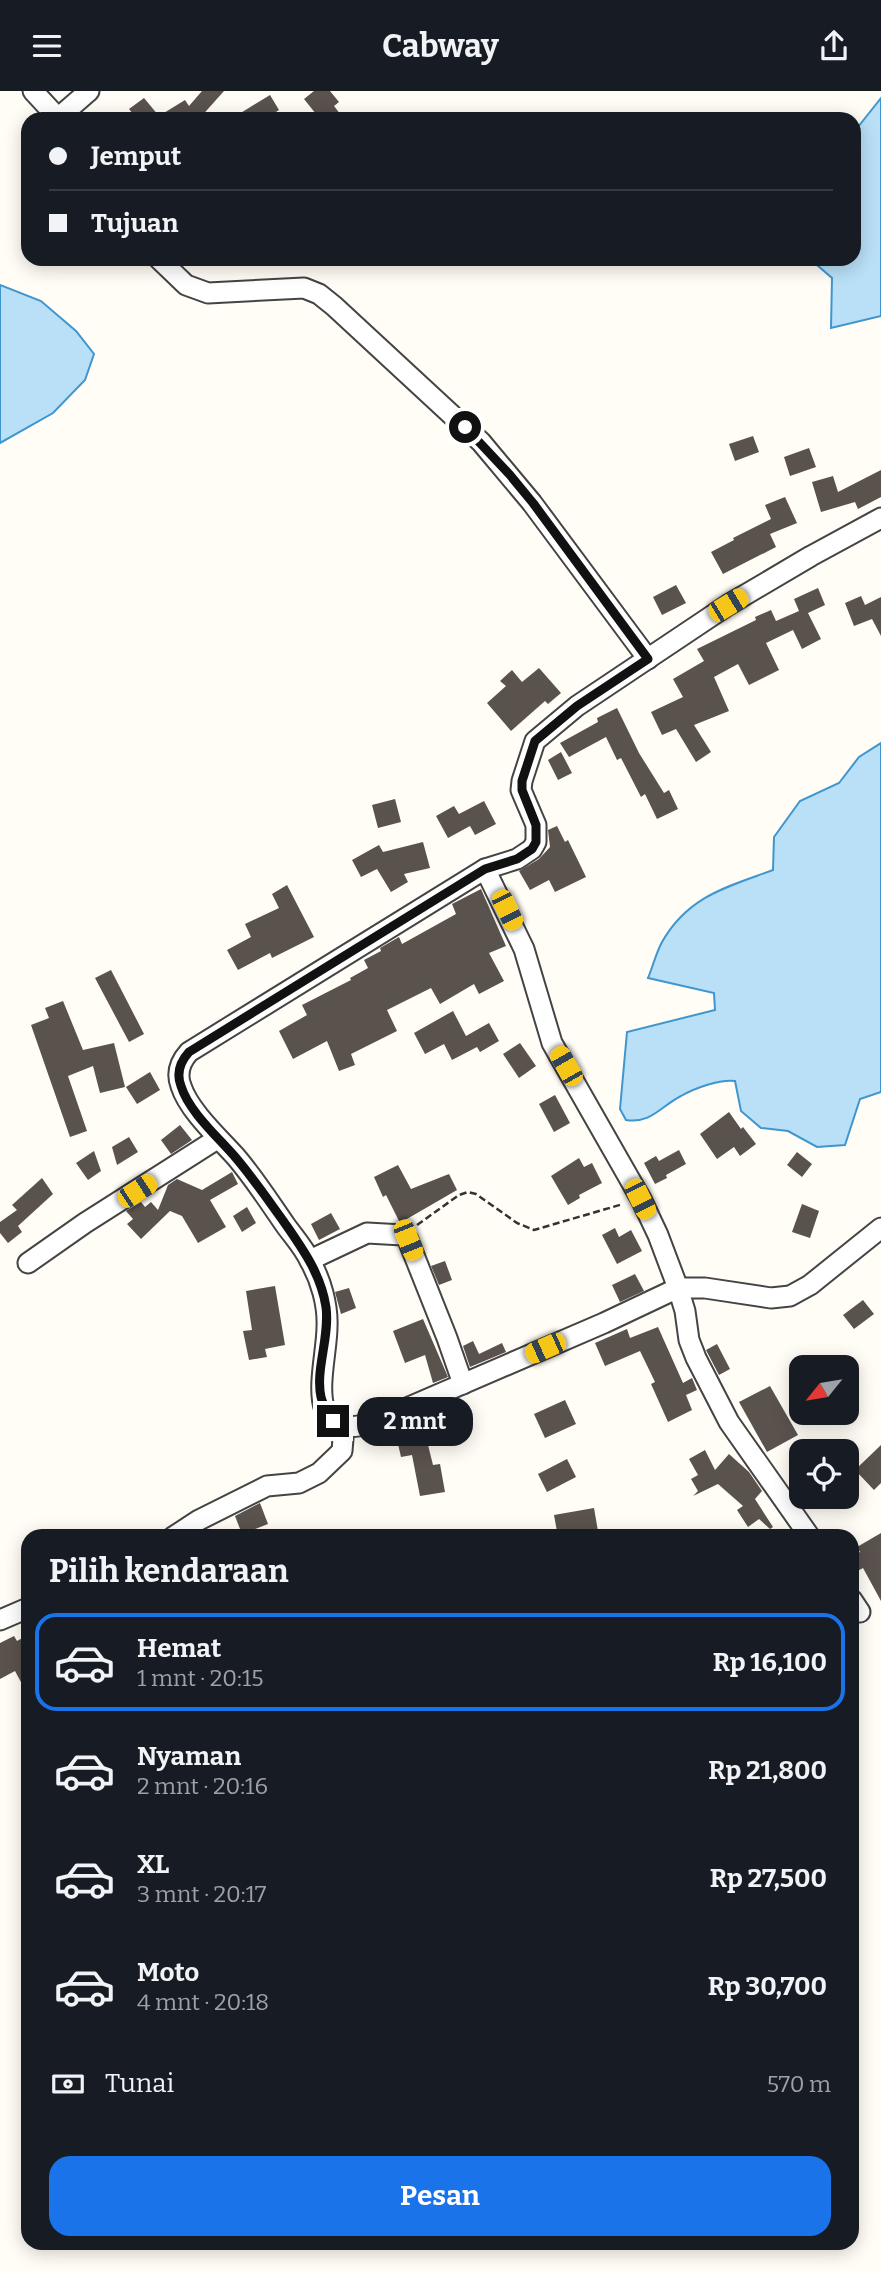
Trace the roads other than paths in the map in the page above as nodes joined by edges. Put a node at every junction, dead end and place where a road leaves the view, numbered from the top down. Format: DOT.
graph roads {
  1 [pos="33,91"];
  2 [pos="89,91"];
  3 [pos="52,112"];
  4 [pos="65,112"];
  5 [pos="166,266"];
  6 [pos="881,519"];
  7 [pos="648,659"];
  8 [pos="485,869"];
  9 [pos="217,1139"];
  10 [pos="881,1227"];
  11 [pos="310,1260"];
  12 [pos="28,1263"];
  13 [pos="678,1288"];
  14 [pos="463,1384"];
  15 [pos="344,1426"];
  16 [pos="185,1529"];
  17 [pos="804,1529"];
  18 [pos="21,1611"];
  19 [pos="0,1620"];
  1 -- 3 [label="street"];
  2 -- 4 [label="street"];
  5 -- 7 [label="street"];
  6 -- 7 [label="street"];
  7 -- 8 [label="street"];
  8 -- 9 [label="street"];
  8 -- 13 [label="street"];
  9 -- 11 [label="street"];
  9 -- 12 [label="street"];
  10 -- 13 [label="street"];
  11 -- 14 [label="street"];
  11 -- 15 [label="street"];
  13 -- 14 [label="street"];
  13 -- 17 [label="street"];
  14 -- 15 [label="street"];
  15 -- 16 [label="street"];
  18 -- 19 [label="street"];
}
